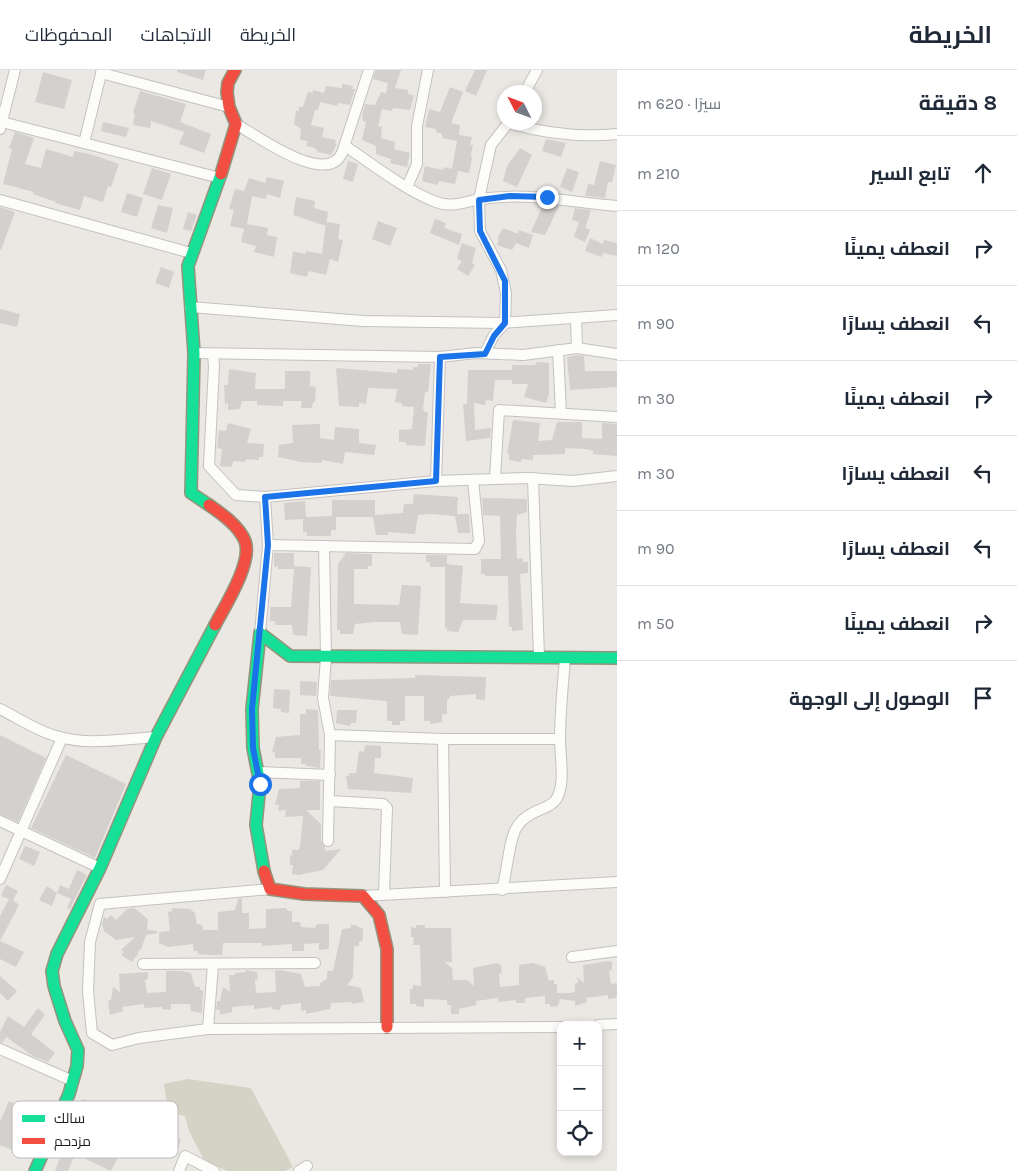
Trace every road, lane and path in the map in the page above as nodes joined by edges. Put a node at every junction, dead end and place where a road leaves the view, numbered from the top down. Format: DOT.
graph roads {
  1 [pos="16,70"];
  2 [pos="235,70"];
  3 [pos="369,70"];
  4 [pos="428,70"];
  5 [pos="537,70"];
  6 [pos="102,71"];
  7 [pos="529,85"];
  8 [pos="229,106"];
  9 [pos="236,124"];
  10 [pos="1,125"];
  11 [pos="503,130"];
  12 [pos="539,130"];
  13 [pos="617,134"];
  14 [pos="84,143"];
  15 [pos="345,146"];
  16 [pos="220,178"];
  17 [pos="407,187"];
  18 [pos="0,200"];
  19 [pos="479,200"];
  20 [pos="617,206"];
  21 [pos="191,253"];
  22 [pos="190,307"];
  23 [pos="617,315"];
  24 [pos="576,318"];
  25 [pos="505,323"];
  26 [pos="577,348"];
  27 [pos="558,350"];
  28 [pos="194,353"];
  29 [pos="213,354"];
  30 [pos="485,354"];
  31 [pos="617,354"];
  32 [pos="440,357"];
  33 [pos="561,413"];
  34 [pos="617,417"];
  35 [pos="617,476"];
  36 [pos="533,478"];
  37 [pos="496,479"];
  38 [pos="473,480"];
  39 [pos="436,481"];
  40 [pos="265,497"];
  41 [pos="268,545"];
  42 [pos="324,546"];
  43 [pos="260,632"];
  44 [pos="326,657"];
  45 [pos="539,657"];
  46 [pos="565,658"];
  47 [pos="617,658"];
  48 [pos="0,709"];
  49 [pos="330,735"];
  50 [pos="156,737"];
  51 [pos="62,738"];
  52 [pos="443,739"];
  53 [pos="560,739"];
  54 [pos="259,772"];
  55 [pos="330,775"];
  56 [pos="330,801"];
  57 [pos="0,821"];
  58 [pos="21,830"];
  59 [pos="328,841"];
  60 [pos="100,868"];
  61 [pos="0,878"];
  62 [pos="617,882"];
  63 [pos="270,889"];
  64 [pos="502,890"];
  65 [pos="445,892"];
  66 [pos="384,894"];
  67 [pos="363,896"];
  68 [pos="617,952"];
  69 [pos="572,957"];
  70 [pos="315,963"];
  71 [pos="143,964"];
  72 [pos="213,965"];
  73 [pos="617,1024"];
  74 [pos="602,1025"];
  75 [pos="387,1027"];
  76 [pos="557,1027"];
  77 [pos="208,1029"];
  78 [pos="0,1049"];
  79 [pos="73,1081"];
  80 [pos="65,1101"];
  81 [pos="40,1158"];
  82 [pos="35,1171"];
  83 [pos="179,1171"];
  84 [pos="214,1171"];
  1 -- 10 [label="street"];
  2 -- 8 [label="street"];
  3 -- 15 [label="street"];
  4 -- 17 [label="street"];
  5 -- 7 [label="street"];
  6 -- 8 [label="street"];
  6 -- 14 [label="street"];
  8 -- 9 [label="street"];
  9 -- 15 [label="street"];
  9 -- 16 [label="street"];
  10 -- 14 [label="street"];
  11 -- 19 [label="street"];
  12 -- 13 [label="street"];
  14 -- 16 [label="street"];
  15 -- 17 [label="street"];
  16 -- 21 [label="street"];
  17 -- 19 [label="street"];
  18 -- 21 [label="street"];
  19 -- 20 [label="street"];
  19 -- 25 [label="street"];
  21 -- 22 [label="street"];
  22 -- 25 [label="street"];
  22 -- 28 [label="street"];
  23 -- 24 [label="street"];
  24 -- 25 [label="street"];
  24 -- 26 [label="street"];
  25 -- 30 [label="street"];
  26 -- 27 [label="street"];
  26 -- 31 [label="street"];
  27 -- 30 [label="street"];
  27 -- 33 [label="street"];
  28 -- 29 [label="street"];
  28 -- 50 [label="street"];
  29 -- 32 [label="street"];
  29 -- 40 [label="street"];
  30 -- 32 [label="street"];
  32 -- 39 [label="street"];
  33 -- 34 [label="street"];
  33 -- 37 [label="street"];
  35 -- 36 [label="street"];
  36 -- 37 [label="street"];
  36 -- 45 [label="street"];
  37 -- 38 [label="street"];
  38 -- 39 [label="street"];
  38 -- 42 [label="street"];
  39 -- 40 [label="street"];
  40 -- 41 [label="street"];
  41 -- 42 [label="street"];
  41 -- 43 [label="street"];
  42 -- 44 [label="street"];
  43 -- 44 [label="street"];
  43 -- 54 [label="street"];
  44 -- 45 [label="street"];
  44 -- 49 [label="street"];
  45 -- 46 [label="street"];
  46 -- 47 [label="street"];
  46 -- 53 [label="street"];
  48 -- 51 [label="street"];
  49 -- 52 [label="street"];
  49 -- 55 [label="street"];
  50 -- 51 [label="street"];
  50 -- 60 [label="street"];
  51 -- 58 [label="street"];
  52 -- 53 [label="street"];
  52 -- 65 [label="street"];
  53 -- 64 [label="street"];
  54 -- 55 [label="street"];
  54 -- 63 [label="street"];
  55 -- 56 [label="street"];
  56 -- 59 [label="street"];
  56 -- 66 [label="street"];
  57 -- 58 [label="street"];
  58 -- 60 [label="street"];
  58 -- 61 [label="street"];
  60 -- 79 [label="street"];
  62 -- 64 [label="street"];
  63 -- 67 [label="street"];
  63 -- 77 [label="street"];
  64 -- 65 [label="street"];
  65 -- 66 [label="street"];
  66 -- 67 [label="street"];
  67 -- 75 [label="street"];
  68 -- 69 [label="street"];
  70 -- 72 [label="street"];
  71 -- 72 [label="street"];
  72 -- 77 [label="street"];
  73 -- 74 [label="street"];
  75 -- 76 [label="street"];
  75 -- 77 [label="street"];
  78 -- 79 [label="street"];
  79 -- 80 [label="street"];
  81 -- 82 [label="street"];
  83 -- 84 [label="street"];
}
